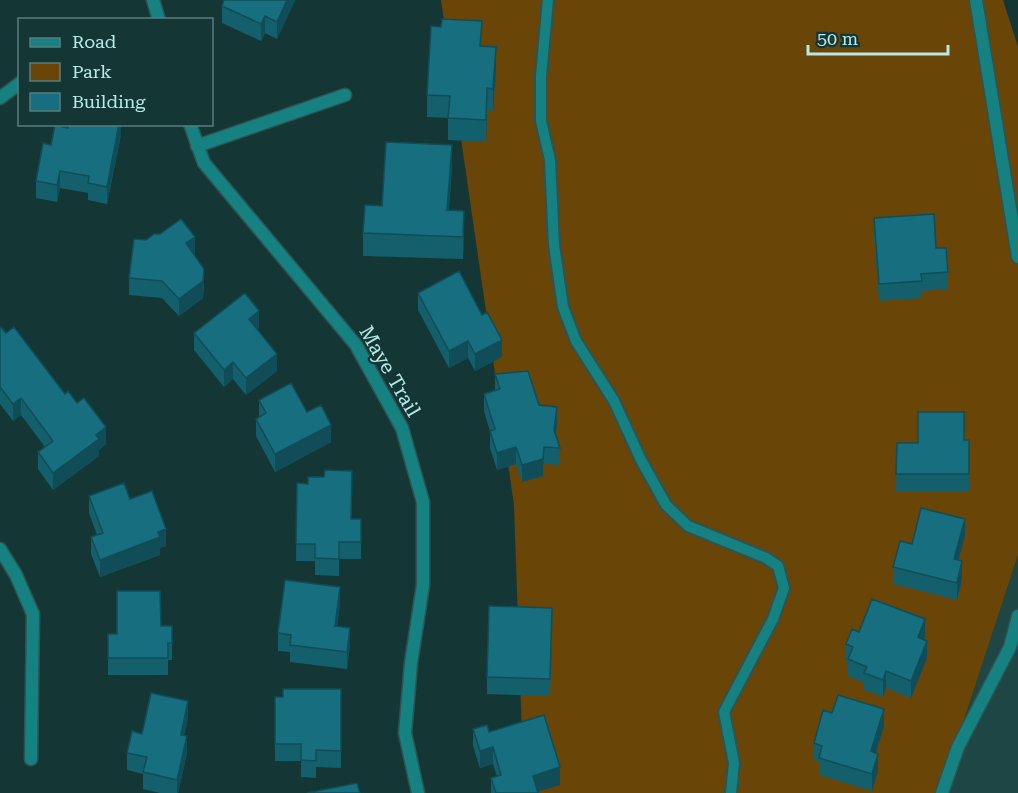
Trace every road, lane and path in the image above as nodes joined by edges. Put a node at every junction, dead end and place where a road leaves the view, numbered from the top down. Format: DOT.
graph roads {
  1 [pos="153,0"];
  2 [pos="548,0"];
  3 [pos="976,0"];
  4 [pos="158,18"];
  5 [pos="18,84"];
  6 [pos="345,95"];
  7 [pos="0,98"];
  8 [pos="191,126"];
  9 [pos="197,146"];
  10 [pos="1018,257"];
  11 [pos="0,549"];
  12 [pos="1018,616"];
  13 [pos="31,759"];
  14 [pos="418,793"];
  15 [pos="731,793"];
  16 [pos="942,793"];
  1 -- 4 [label="street"];
  2 -- 15 [label="lane"];
  3 -- 10 [label="street"];
  5 -- 7 [label="street"];
  6 -- 9 [label="street"];
  8 -- 9 [label="street, Maye Trail"];
  9 -- 14 [label="street, Maye Trail"];
  11 -- 13 [label="street"];
  12 -- 16 [label="street"];
}
